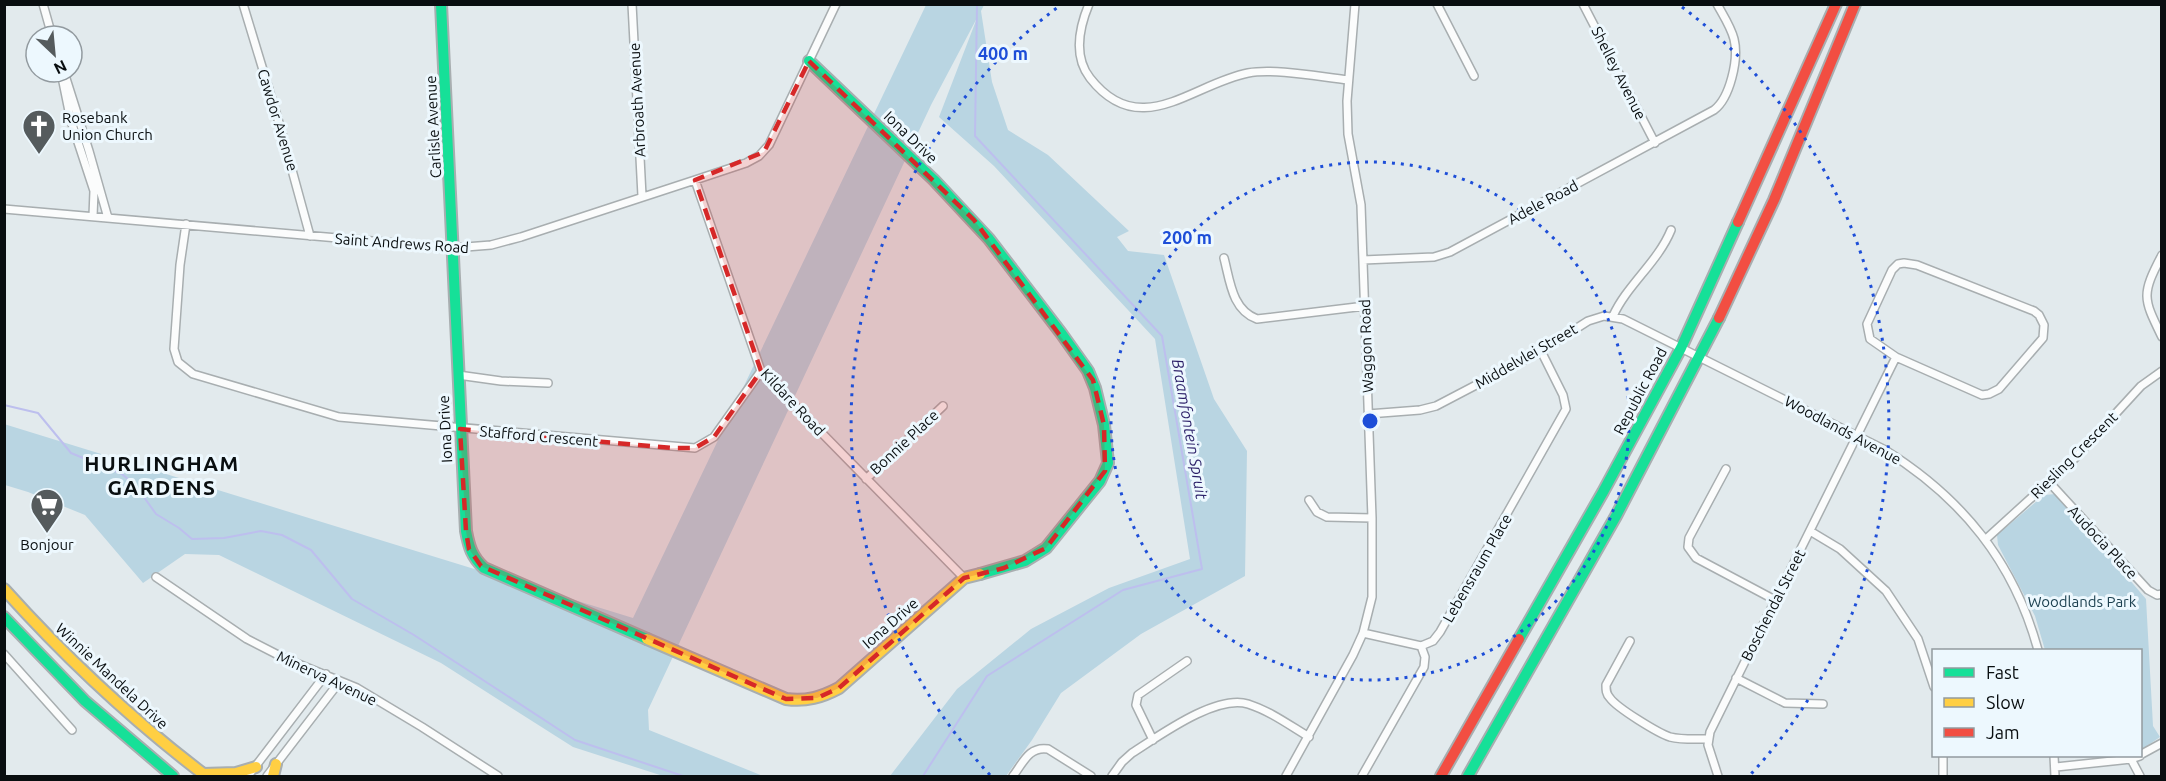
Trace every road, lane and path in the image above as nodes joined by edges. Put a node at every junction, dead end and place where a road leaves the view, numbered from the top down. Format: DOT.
graph roads {
  1 [pos="43,4"];
  2 [pos="243,4"];
  3 [pos="441,4"];
  4 [pos="632,4"];
  5 [pos="836,4"];
  6 [pos="1089,4"];
  7 [pos="1355,4"];
  8 [pos="1437,4"];
  9 [pos="1583,4"];
  10 [pos="1717,4"];
  11 [pos="1836,4"];
  12 [pos="1855,4"];
  13 [pos="49,24"];
  14 [pos="809,61"];
  15 [pos="1474,76"];
  16 [pos="1348,80"];
  17 [pos="65,84"];
  18 [pos="66,84"];
  19 [pos="85,137"];
  20 [pos="76,139"];
  21 [pos="1654,142"];
  22 [pos="695,180"];
  23 [pos="642,196"];
  24 [pos="4,209"];
  25 [pos="93,216"];
  26 [pos="108,218"];
  27 [pos="186,224"];
  28 [pos="1671,230"];
  29 [pos="310,236"];
  30 [pos="453,248"];
  31 [pos="2162,255"];
  32 [pos="1224,258"];
  33 [pos="1363,260"];
  34 [pos="1365,306"];
  35 [pos="1613,316"];
  36 [pos="2162,337"];
  37 [pos="1681,348"];
  38 [pos="1541,351"];
  39 [pos="1700,357"];
  40 [pos="1896,357"];
  41 [pos="761,371"];
  42 [pos="2162,371"];
  43 [pos="458,375"];
  44 [pos="548,383"];
  45 [pos="943,406"];
  46 [pos="1368,414"];
  47 [pos="460,429"];
  48 [pos="1857,436"];
  49 [pos="1726,469"];
  50 [pos="866,479"];
  51 [pos="2049,482"];
  52 [pos="1309,500"];
  53 [pos="1372,518"];
  54 [pos="1810,531"];
  55 [pos="1986,539"];
  56 [pos="156,578"];
  57 [pos="964,578"];
  58 [pos="4,589"];
  59 [pos="2162,594"];
  60 [pos="1775,600"];
  61 [pos="4,617"];
  62 [pos="1363,633"];
  63 [pos="1630,641"];
  64 [pos="1421,646"];
  65 [pos="2037,649"];
  66 [pos="4,654"];
  67 [pos="1187,662"];
  68 [pos="326,674"];
  69 [pos="1736,678"];
  70 [pos="340,681"];
  71 [pos="1932,681"];
  72 [pos="1823,704"];
  73 [pos="72,730"];
  74 [pos="1309,737"];
  75 [pos="1708,739"];
  76 [pos="1153,740"];
  77 [pos="2162,743"];
  78 [pos="2142,754"];
  79 [pos="1943,757"];
  80 [pos="2054,757"];
  81 [pos="2136,757"];
  82 [pos="2131,759"];
  83 [pos="276,764"];
  84 [pos="256,767"];
  85 [pos="2055,767"];
  86 [pos="204,776"];
  87 [pos="173,777"];
  88 [pos="248,777"];
  89 [pos="267,777"];
  90 [pos="273,777"];
  91 [pos="498,777"];
  92 [pos="1013,777"];
  93 [pos="1091,777"];
  94 [pos="1112,777"];
  95 [pos="1286,777"];
  96 [pos="1362,777"];
  97 [pos="1441,777"];
  98 [pos="1468,777"];
  99 [pos="1718,777"];
  100 [pos="1943,777"];
  101 [pos="2055,777"];
  102 [pos="2140,777"];
  1 -- 13 [label="street"];
  2 -- 29 [label="street, Cawdor Avenue"];
  3 -- 30 [label="main road, Carlisle Avenue"];
  4 -- 23 [label="street, Arbroath Avenue"];
  5 -- 14 [label="street, Saint Andrews Road"];
  6 -- 16 [label="street"];
  7 -- 16 [label="street, Waggon Road"];
  8 -- 15 [label="street"];
  9 -- 21 [label="street, Shelley Avenue"];
  10 -- 21 [label="street, Adele Road"];
  11 -- 37 [label="main road, Republic Road"];
  12 -- 39 [label="main road"];
  14 -- 22 [label="street, Saint Andrews Road"];
  14 -- 57 [label="main road, Iona Drive"];
  16 -- 33 [label="street, Waggon Road"];
  17 -- 20 [label="street"];
  18 -- 19 [label="street"];
  19 -- 20 [label="street"];
  19 -- 26 [label="street"];
  20 -- 25 [label="street"];
  21 -- 33 [label="street, Adele Road"];
  22 -- 23 [label="street, Saint Andrews Road"];
  22 -- 41 [label="street, Kildare Road"];
  23 -- 30 [label="street, Saint Andrews Road"];
  24 -- 25 [label="street, Saint Andrews Road"];
  25 -- 26 [label="street, Saint Andrews Road"];
  26 -- 27 [label="street, Saint Andrews Road"];
  27 -- 29 [label="street, Saint Andrews Road"];
  27 -- 47 [label="street, Stafford Crescent"];
  28 -- 35 [label="street"];
  29 -- 30 [label="street, Saint Andrews Road"];
  30 -- 43 [label="main road, Iona Drive"];
  31 -- 36 [label="street"];
  32 -- 34 [label="street"];
  33 -- 34 [label="street, Waggon Road"];
  34 -- 46 [label="street, Waggon Road"];
  35 -- 37 [label="street"];
  35 -- 38 [label="street, Middelvlei Street"];
  37 -- 39 [label="street, Woodlands Avenue"];
  37 -- 97 [label="main road, Republic Road"];
  38 -- 46 [label="street, Middelvlei Street"];
  38 -- 64 [label="street, Lebensraum Place"];
  39 -- 48 [label="street, Woodlands Avenue"];
  39 -- 98 [label="main road"];
  40 -- 40 [label="street"];
  40 -- 48 [label="street, Boschendal Street"];
  41 -- 47 [label="street, Stafford Crescent"];
  41 -- 50 [label="street, Kildare Road"];
  42 -- 51 [label="street, Riesling Crescent"];
  43 -- 44 [label="street"];
  43 -- 47 [label="main road, Iona Drive"];
  45 -- 50 [label="street, Bonnie Place"];
  46 -- 53 [label="street, Waggon Road"];
  47 -- 57 [label="main road, Iona Drive"];
  48 -- 54 [label="street, Boschendal Street"];
  48 -- 55 [label="street, Woodlands Avenue"];
  49 -- 60 [label="street"];
  50 -- 57 [label="street, Kildare Road"];
  51 -- 55 [label="street, Riesling Crescent"];
  51 -- 59 [label="street, Audocia Place"];
  52 -- 53 [label="street"];
  53 -- 62 [label="street, Waggon Road"];
  54 -- 60 [label="street, Boschendal Street"];
  54 -- 71 [label="street"];
  55 -- 65 [label="street, Woodlands Avenue"];
  56 -- 68 [label="street, Minerva Avenue"];
  58 -- 86 [label="main road, Winnie Mandela Drive"];
  60 -- 69 [label="street, Boschendal Street"];
  61 -- 87 [label="main road"];
  62 -- 64 [label="street"];
  62 -- 74 [label="street, Waggon Road"];
  63 -- 75 [label="street"];
  64 -- 96 [label="street"];
  66 -- 73 [label="street"];
  67 -- 76 [label="street"];
  68 -- 70 [label="street, Minerva Avenue"];
  68 -- 84 [label="street"];
  69 -- 72 [label="street"];
  69 -- 75 [label="street, Boschendal Street"];
  70 -- 83 [label="street"];
  70 -- 91 [label="street, Minerva Avenue"];
  74 -- 76 [label="street"];
  74 -- 95 [label="street, Waggon Road"];
  75 -- 99 [label="street"];
  76 -- 94 [label="street"];
  77 -- 78 [label="street"];
  79 -- 100 [label="street"];
  80 -- 85 [label="street"];
  81 -- 82 [label="street"];
  82 -- 85 [label="street"];
  82 -- 102 [label="street"];
  83 -- 89 [label="street"];
  83 -- 90 [label="main road"];
  84 -- 86 [label="main road"];
  84 -- 88 [label="street"];
  85 -- 101 [label="street"];
  92 -- 93 [label="street"];
}
